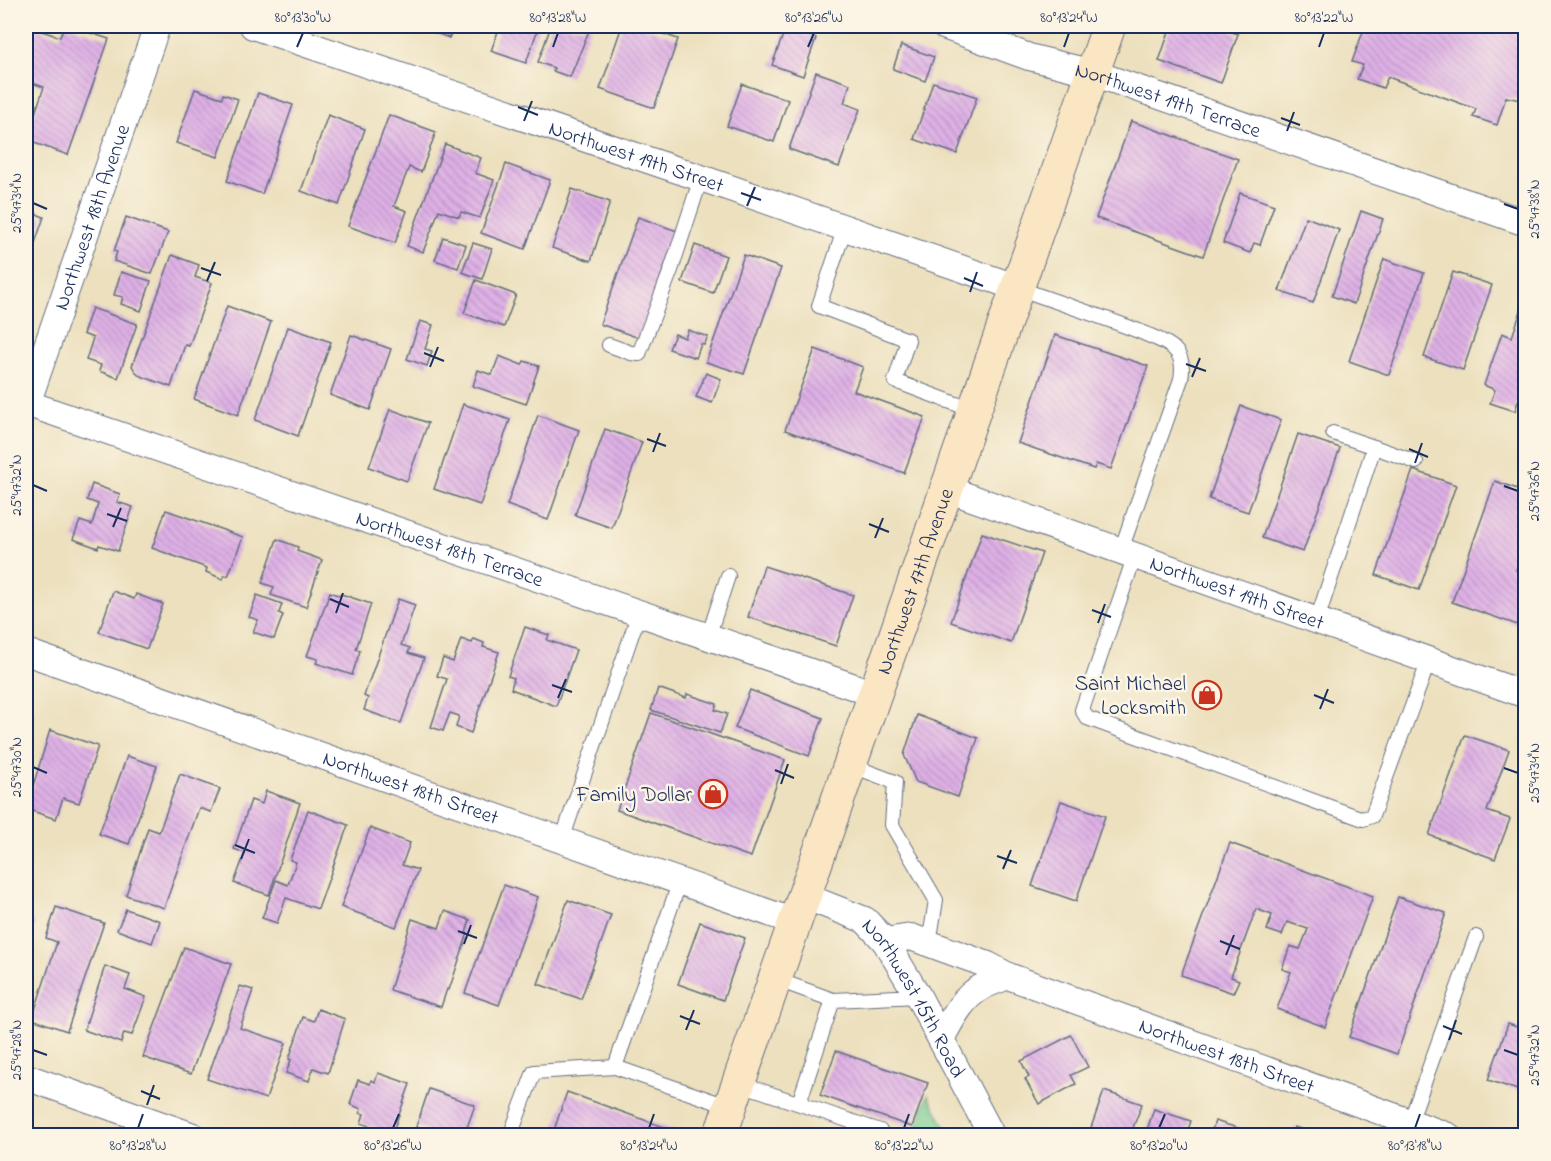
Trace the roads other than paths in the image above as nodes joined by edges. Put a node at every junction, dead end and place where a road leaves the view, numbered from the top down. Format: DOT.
graph roads {
  1 [pos="157,26"];
  2 [pos="254,26"];
  3 [pos="944,26"];
  4 [pos="1109,26"];
  5 [pos="1093,73"];
  6 [pos="701,178"];
  7 [pos="1526,223"];
  8 [pos="845,227"];
  9 [pos="1018,288"];
  10 [pos="609,345"];
  11 [pos="26,405"];
  12 [pos="975,411"];
  13 [pos="1333,433"];
  14 [pos="1374,447"];
  15 [pos="1416,462"];
  16 [pos="947,489"];
  17 [pos="1128,552"];
  18 [pos="728,576"];
  19 [pos="639,613"];
  20 [pos="1317,620"];
  21 [pos="708,637"];
  22 [pos="26,652"];
  23 [pos="1429,660"];
  24 [pos="875,694"];
  25 [pos="1526,695"];
  26 [pos="850,765"];
  27 [pos="562,840"];
  28 [pos="680,881"];
  29 [pos="800,909"];
  30 [pos="1476,937"];
  31 [pos="885,941"];
  32 [pos="929,944"];
  33 [pos="1008,976"];
  34 [pos="775,979"];
  35 [pos="918,996"];
  36 [pos="833,1000"];
  37 [pos="941,1039"];
  38 [pos="615,1067"];
  39 [pos="26,1077"];
  40 [pos="798,1103"];
  41 [pos="729,1109"];
  42 [pos="1410,1122"];
  43 [pos="880,1131"];
  44 [pos="193,1136"];
  45 [pos="510,1136"];
  46 [pos="992,1136"];
  47 [pos="1448,1136"];
  1 -- 11 [label="street, Northwest 18th Avenue"];
  2 -- 6 [label="street, Northwest 19th Street"];
  3 -- 5 [label="street, Northwest 19th Terrace"];
  4 -- 5 [label="main road, Northwest 17th Avenue"];
  5 -- 7 [label="street, Northwest 19th Terrace"];
  5 -- 9 [label="main road, Northwest 17th Avenue"];
  6 -- 8 [label="street, Northwest 19th Street"];
  6 -- 10 [label="lane"];
  8 -- 9 [label="street, Northwest 19th Street"];
  8 -- 12 [label="lane"];
  9 -- 12 [label="main road, Northwest 17th Avenue"];
  9 -- 17 [label="lane"];
  11 -- 19 [label="street, Northwest 18th Terrace"];
  12 -- 16 [label="main road, Northwest 17th Avenue"];
  13 -- 14 [label="lane"];
  14 -- 15 [label="lane"];
  14 -- 20 [label="lane"];
  16 -- 17 [label="street, Northwest 19th Street"];
  16 -- 24 [label="main road, Northwest 17th Avenue"];
  17 -- 20 [label="street, Northwest 19th Street"];
  17 -- 23 [label="lane"];
  18 -- 21 [label="lane"];
  19 -- 21 [label="street, Northwest 18th Terrace"];
  19 -- 27 [label="lane"];
  20 -- 23 [label="street, Northwest 19th Street"];
  21 -- 24 [label="street, Northwest 18th Terrace"];
  22 -- 27 [label="street, Northwest 18th Street"];
  23 -- 25 [label="street, Northwest 19th Street"];
  24 -- 26 [label="main road, Northwest 17th Avenue"];
  26 -- 29 [label="main road, Northwest 17th Avenue"];
  26 -- 32 [label="lane"];
  27 -- 28 [label="street, Northwest 18th Street"];
  28 -- 29 [label="street, Northwest 18th Street"];
  28 -- 38 [label="lane"];
  29 -- 31 [label="street, Northwest 15th Road"];
  29 -- 34 [label="main road, Northwest 17th Avenue"];
  30 -- 42 [label="lane"];
  31 -- 32 [label="street, Northwest 18th Street"];
  31 -- 35 [label="street, Northwest 15th Road"];
  32 -- 33 [label="street, Northwest 18th Street"];
  33 -- 37 [label="street"];
  33 -- 42 [label="street, Northwest 18th Street"];
  34 -- 36 [label="lane"];
  34 -- 41 [label="main road, Northwest 17th Avenue"];
  35 -- 36 [label="lane"];
  35 -- 37 [label="street, Northwest 15th Road"];
  36 -- 40 [label="lane"];
  37 -- 46 [label="street, Northwest 15th Road"];
  38 -- 41 [label="lane"];
  38 -- 45 [label="lane"];
  39 -- 44 [label="street"];
  40 -- 41 [label="lane"];
  40 -- 43 [label="lane"];
  42 -- 47 [label="street, Northwest 18th Street"];
}
